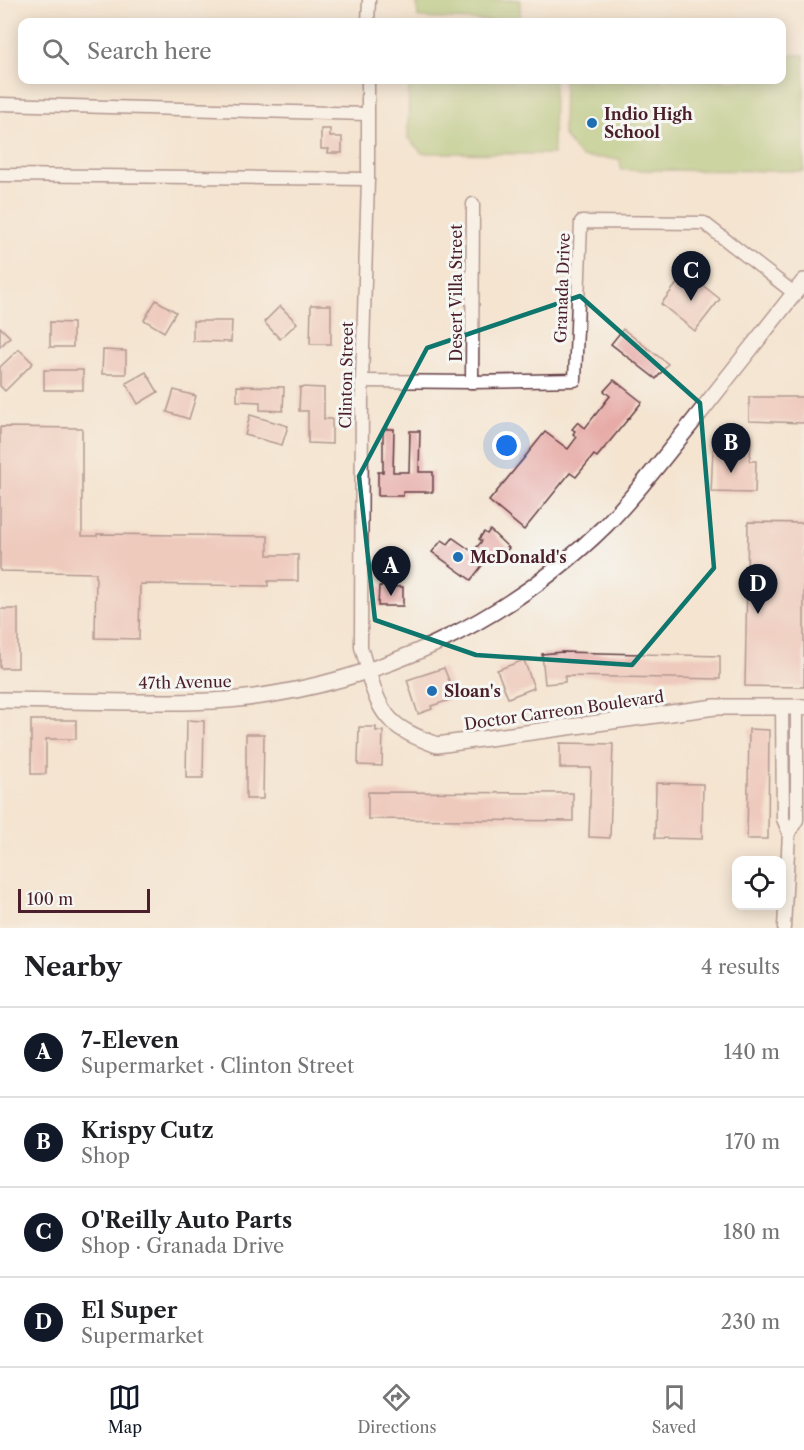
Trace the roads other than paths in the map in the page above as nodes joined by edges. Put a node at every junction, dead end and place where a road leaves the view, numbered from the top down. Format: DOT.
graph roads {
  1 [pos="369,0"];
  2 [pos="368,18"];
  3 [pos="368,84"];
  4 [pos="0,104"];
  5 [pos="368,114"];
  6 [pos="0,175"];
  7 [pos="368,179"];
  8 [pos="473,204"];
  9 [pos="799,287"];
  10 [pos="362,381"];
  11 [pos="472,382"];
  12 [pos="368,671"];
  13 [pos="0,700"];
  14 [pos="794,707"];
  15 [pos="784,928"];
  1 -- 2 [label="street"];
  3 -- 5 [label="street, Clinton Street"];
  4 -- 5 [label="street"];
  5 -- 7 [label="street, Clinton Street"];
  6 -- 7 [label="street"];
  7 -- 10 [label="street, Clinton Street"];
  8 -- 11 [label="street, Desert Villa Street"];
  9 -- 11 [label="street, Granada Drive"];
  9 -- 12 [label="main road, 47th Avenue"];
  10 -- 11 [label="street, Granada Drive"];
  10 -- 12 [label="street, Clinton Street"];
  12 -- 13 [label="main road, 47th Avenue"];
  12 -- 14 [label="main road, Doctor Carreon Boulevard"];
  14 -- 15 [label="street"];
}
